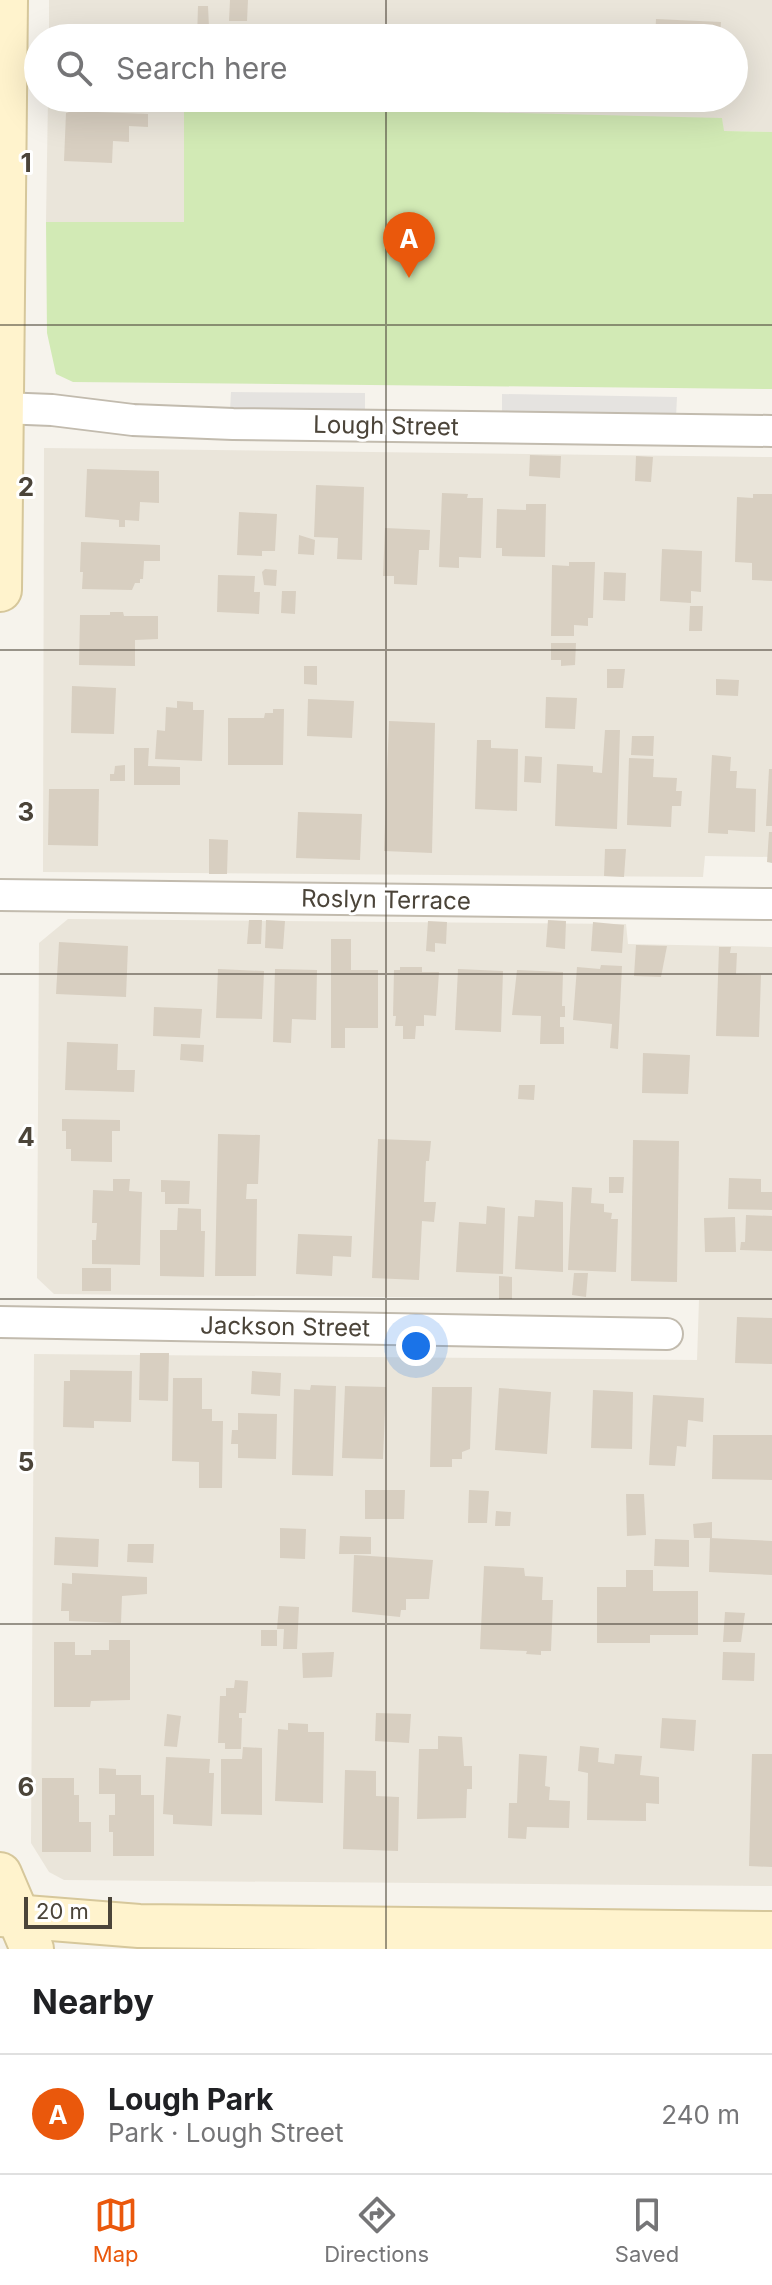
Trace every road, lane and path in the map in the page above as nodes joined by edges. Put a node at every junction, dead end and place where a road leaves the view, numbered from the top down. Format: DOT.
graph roads {
  1 [pos="6,0"];
  2 [pos="2,57"];
  3 [pos="2,408"];
  4 [pos="772,431"];
  5 [pos="0,590"];
  6 [pos="0,895"];
  7 [pos="772,904"];
  8 [pos="0,1322"];
  9 [pos="667,1334"];
  10 [pos="0,1874"];
  11 [pos="17,1927"];
  12 [pos="772,1933"];
  1 -- 2 [label="main road"];
  2 -- 3 [label="main road"];
  3 -- 4 [label="street, Lough Street"];
  3 -- 5 [label="main road"];
  6 -- 7 [label="street, Roslyn Terrace"];
  8 -- 9 [label="street, Jackson Street"];
  10 -- 11 [label="main road"];
  11 -- 12 [label="main road"];
}
